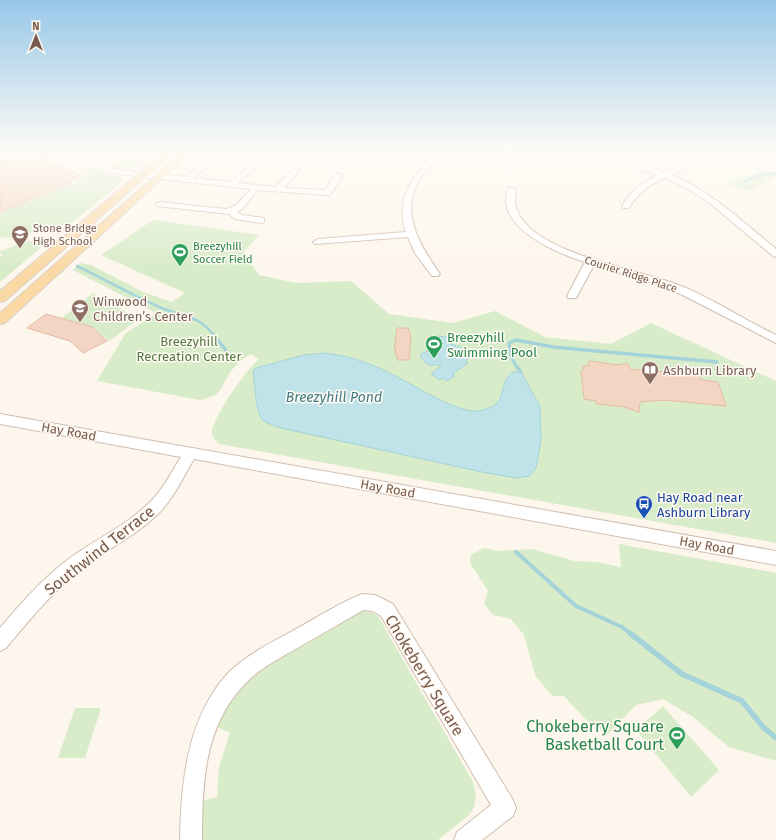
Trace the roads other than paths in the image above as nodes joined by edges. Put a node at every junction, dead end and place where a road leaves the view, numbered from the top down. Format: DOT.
graph roads {
  1 [pos="125,190"];
  2 [pos="145,190"];
  3 [pos="254,190"];
  4 [pos="281,190"];
  5 [pos="329,190"];
  6 [pos="411,190"];
  7 [pos="512,190"];
  8 [pos="638,190"];
  9 [pos="693,190"];
  10 [pos="160,204"];
  11 [pos="626,206"];
  12 [pos="231,211"];
  13 [pos="261,220"];
  14 [pos="410,234"];
  15 [pos="318,242"];
  16 [pos="774,250"];
  17 [pos="591,261"];
  18 [pos="435,274"];
  19 [pos="572,296"];
  20 [pos="0,298"];
  21 [pos="0,320"];
  22 [pos="776,339"];
  23 [pos="0,419"];
  24 [pos="191,453"];
  25 [pos="776,558"];
  26 [pos="0,642"];
  27 [pos="190,840"];
  28 [pos="465,840"];
  1 -- 20 [label="main road"];
  2 -- 21 [label="main road"];
  3 -- 12 [label="street"];
  4 -- 5 [label="street"];
  6 -- 14 [label="street"];
  7 -- 17 [label="street, Courier Ridge Place"];
  8 -- 11 [label="street"];
  9 -- 16 [label="street"];
  10 -- 12 [label="street"];
  12 -- 13 [label="street"];
  14 -- 15 [label="street"];
  14 -- 18 [label="street"];
  17 -- 19 [label="street"];
  17 -- 22 [label="street, Courier Ridge Place"];
  23 -- 24 [label="street, Hay Road"];
  24 -- 25 [label="street, Hay Road"];
  24 -- 26 [label="street, Southwind Terrace"];
  27 -- 28 [label="street, Chokeberry Square"];
}
